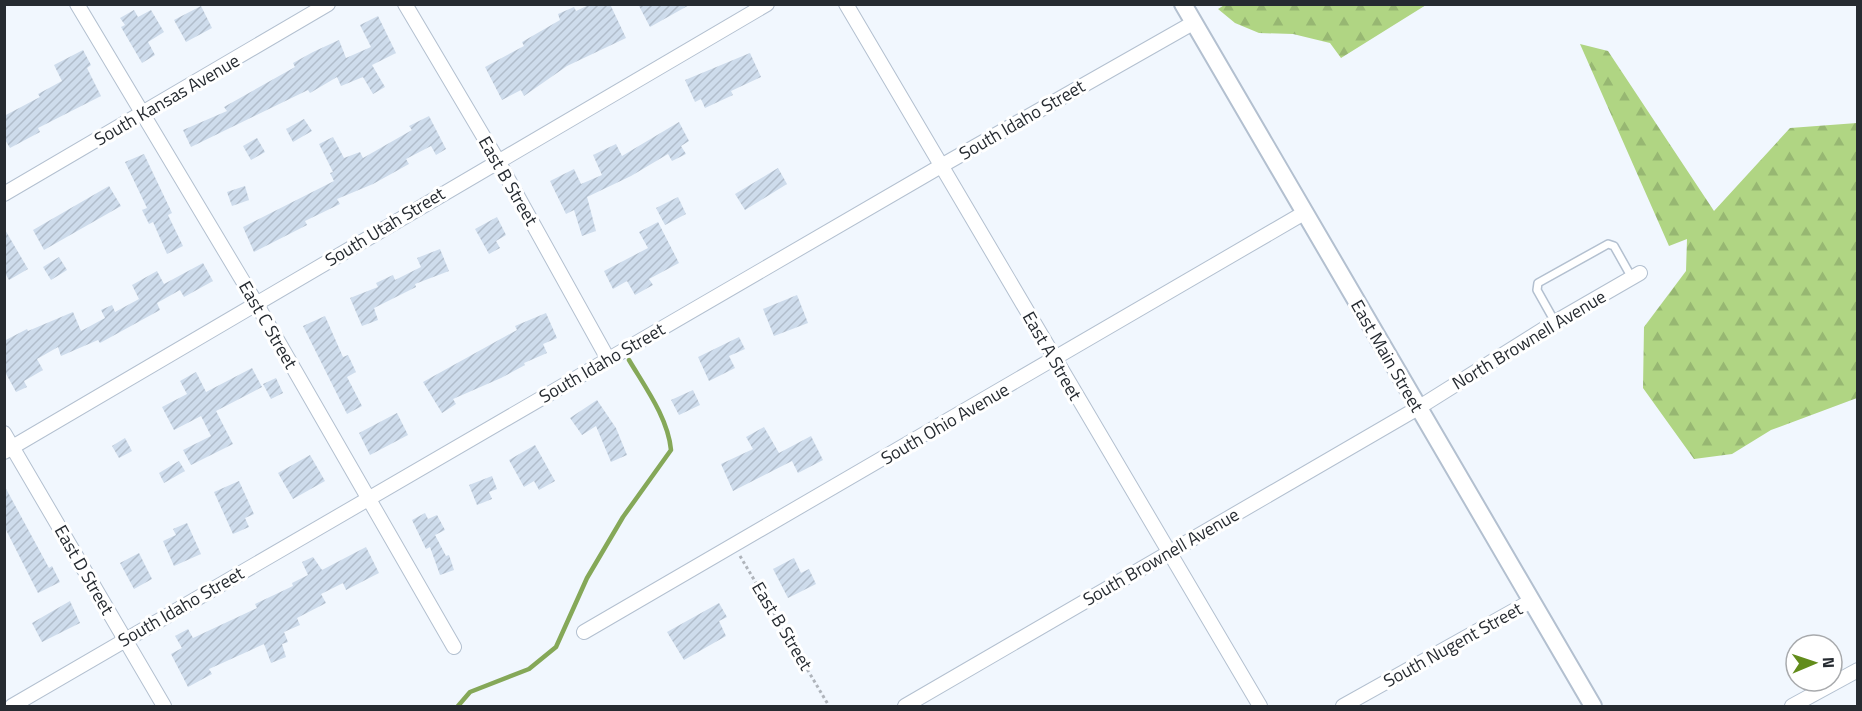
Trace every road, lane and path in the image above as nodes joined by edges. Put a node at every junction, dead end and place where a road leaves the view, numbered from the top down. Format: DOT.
graph roads {
  1 [pos="77,4"];
  2 [pos="328,4"];
  3 [pos="405,4"];
  4 [pos="767,4"];
  5 [pos="846,4"];
  6 [pos="1182,4"];
  7 [pos="1193,23"];
  8 [pos="143,115"];
  9 [pos="498,161"];
  10 [pos="941,166"];
  11 [pos="4,194"];
  12 [pos="1304,213"];
  13 [pos="1636,275"];
  14 [pos="256,303"];
  15 [pos="1555,322"];
  16 [pos="608,359"];
  17 [pos="1054,360"];
  18 [pos="1418,408"];
  19 [pos="4,433"];
  20 [pos="9,449"];
  21 [pos="368,501"];
  22 [pos="735,546"];
  23 [pos="1169,553"];
  24 [pos="1531,601"];
  25 [pos="585,632"];
  26 [pos="124,640"];
  27 [pos="454,647"];
  28 [pos="1857,670"];
  29 [pos="12,706"];
  30 [pos="164,706"];
  31 [pos="830,706"];
  32 [pos="905,706"];
  33 [pos="1260,706"];
  34 [pos="1343,706"];
  35 [pos="1593,706"];
  36 [pos="1792,706"];
  1 -- 8 [label="street, East C Street"];
  2 -- 8 [label="street, South Kansas Avenue"];
  3 -- 9 [label="street, East B Street"];
  4 -- 9 [label="street, South Utah Street"];
  5 -- 10 [label="street, East A Street"];
  6 -- 7 [label="street, East Main Street"];
  7 -- 10 [label="street, South Idaho Street"];
  7 -- 12 [label="street, East Main Street"];
  8 -- 11 [label="street, South Kansas Avenue"];
  8 -- 14 [label="street, East C Street"];
  9 -- 14 [label="street, South Utah Street"];
  9 -- 16 [label="street, East B Street"];
  10 -- 16 [label="street, South Idaho Street"];
  10 -- 17 [label="street, East A Street"];
  12 -- 17 [label="street, South Ohio Avenue"];
  12 -- 18 [label="street, East Main Street"];
  13 -- 15 [label="street, North Brownell Avenue"];
  13 -- 15 [label="lane"];
  14 -- 20 [label="street, South Utah Street"];
  14 -- 21 [label="street, East C Street"];
  15 -- 18 [label="street, North Brownell Avenue"];
  16 -- 21 [label="street, South Idaho Street"];
  17 -- 22 [label="street, South Ohio Avenue"];
  17 -- 23 [label="street, East A Street"];
  18 -- 23 [label="street, South Brownell Avenue"];
  18 -- 24 [label="street, East Main Street"];
  19 -- 20 [label="street, East D Street"];
  20 -- 26 [label="street, East D Street"];
  21 -- 26 [label="street, South Idaho Street"];
  21 -- 27 [label="street, East C Street"];
  22 -- 25 [label="street, South Ohio Avenue"];
  22 -- 31 [label="path, East B Street"];
  23 -- 32 [label="street, South Brownell Avenue"];
  23 -- 33 [label="street, East A Street"];
  24 -- 34 [label="street, South Nugent Street"];
  24 -- 35 [label="street, East Main Street"];
  26 -- 29 [label="street, South Idaho Street"];
  26 -- 30 [label="street, East D Street"];
  28 -- 36 [label="street"];
}
